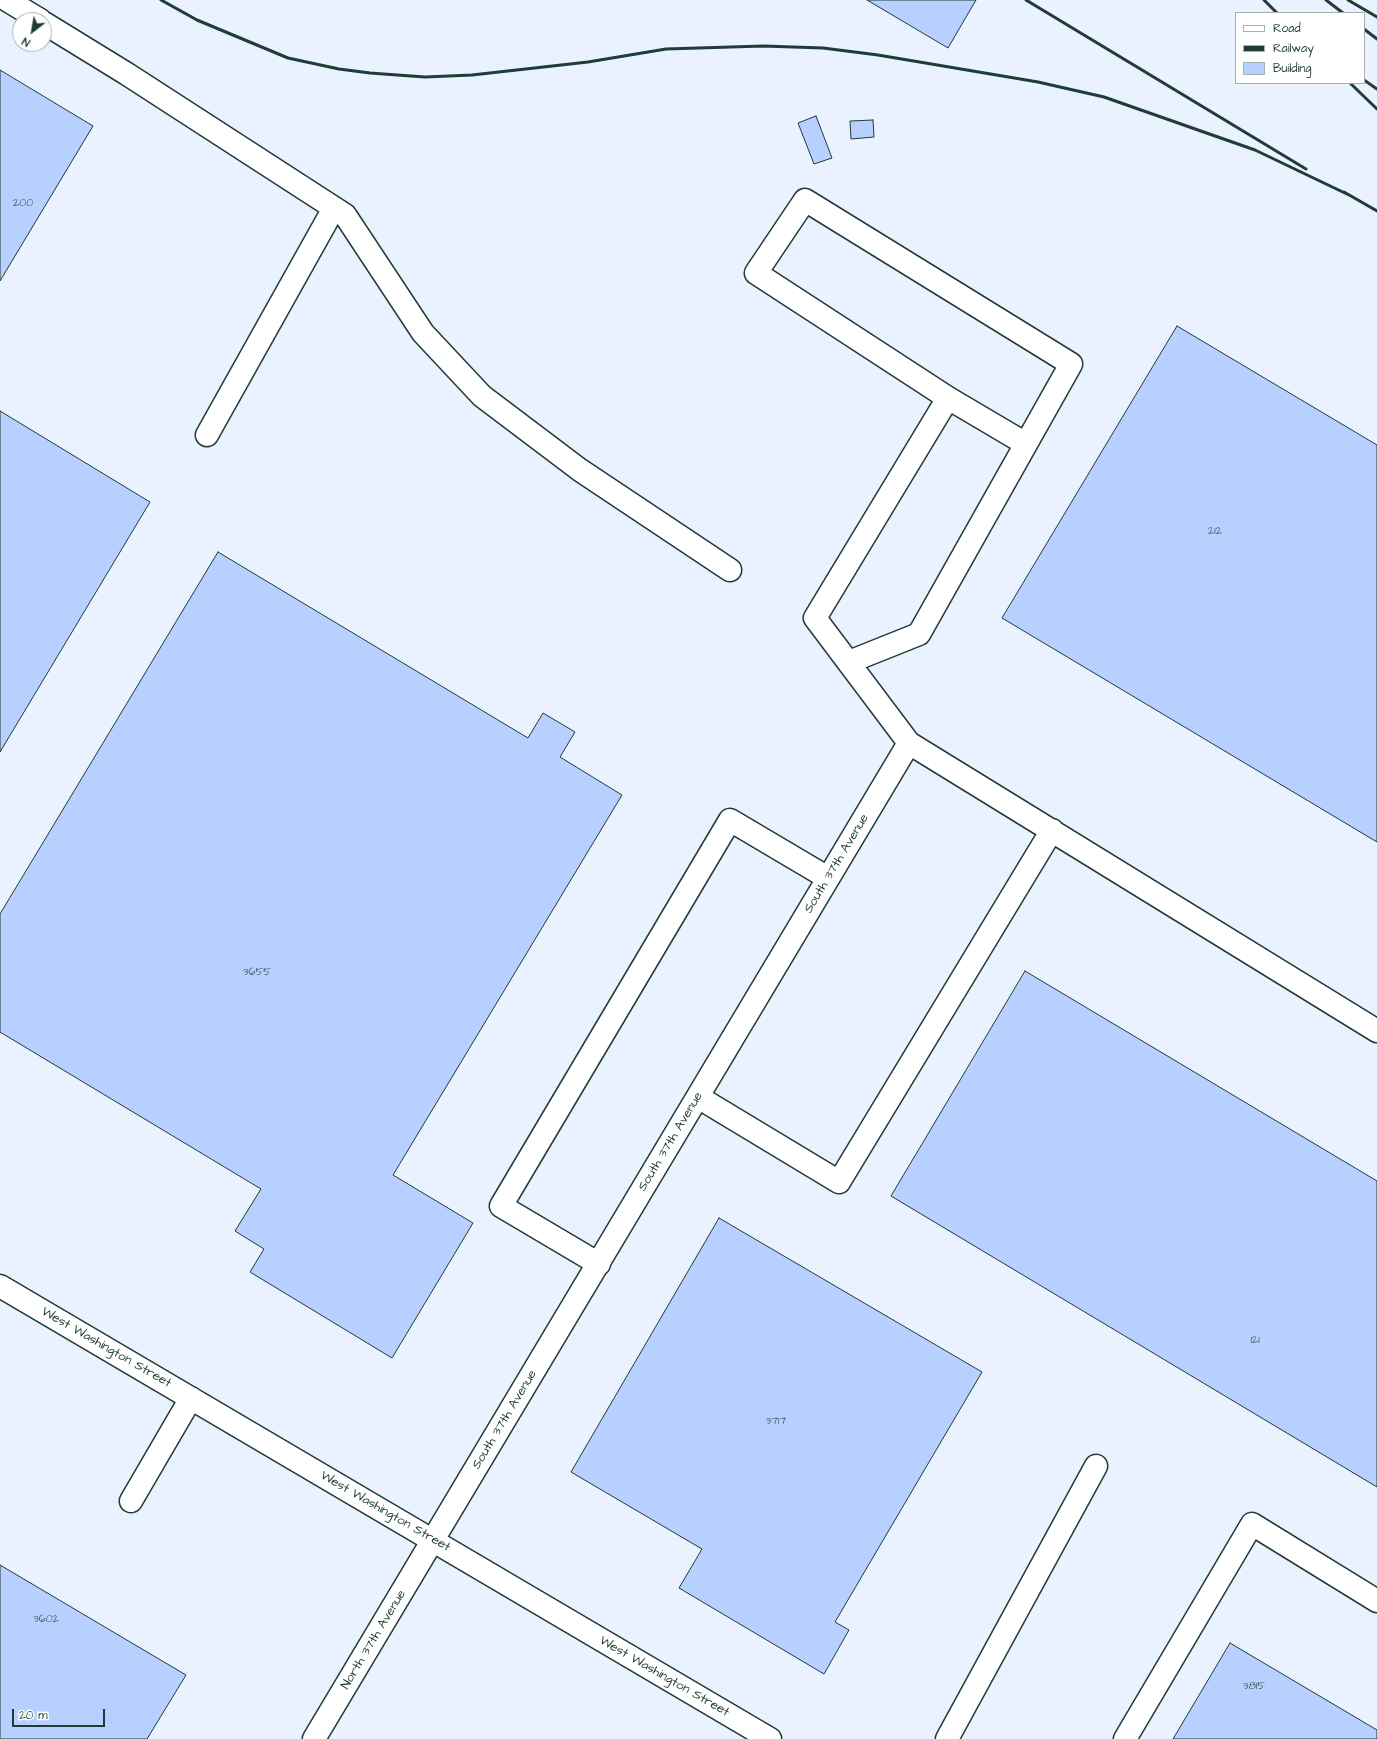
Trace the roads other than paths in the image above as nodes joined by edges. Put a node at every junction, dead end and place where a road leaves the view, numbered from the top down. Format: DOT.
graph roads {
  1 [pos="7,0"];
  2 [pos="27,12"];
  3 [pos="52,28"];
  4 [pos="334,208"];
  5 [pos="948,398"];
  6 [pos="207,435"];
  7 [pos="1026,444"];
  8 [pos="730,570"];
  9 [pos="849,662"];
  10 [pos="909,744"];
  11 [pos="1052,830"];
  12 [pos="828,878"];
  13 [pos="1377,1031"];
  14 [pos="698,1097"];
  15 [pos="599,1264"];
  16 [pos="0,1286"];
  17 [pos="191,1398"];
  18 [pos="1096,1466"];
  19 [pos="131,1501"];
  20 [pos="433,1541"];
  21 [pos="1377,1601"];
  22 [pos="314,1739"];
  23 [pos="770,1739"];
  24 [pos="947,1739"];
  25 [pos="1125,1739"];
  1 -- 2 [label="street"];
  3 -- 4 [label="street"];
  4 -- 6 [label="street"];
  4 -- 8 [label="street"];
  5 -- 7 [label="street"];
  5 -- 7 [label="street"];
  5 -- 9 [label="street"];
  7 -- 9 [label="street"];
  9 -- 10 [label="street"];
  10 -- 11 [label="street"];
  10 -- 12 [label="street, South 37th Avenue"];
  11 -- 13 [label="street"];
  11 -- 14 [label="street"];
  12 -- 14 [label="street, South 37th Avenue"];
  12 -- 15 [label="street"];
  14 -- 15 [label="street, South 37th Avenue"];
  15 -- 20 [label="street, South 37th Avenue"];
  16 -- 17 [label="street, West Washington Street"];
  17 -- 19 [label="street"];
  17 -- 20 [label="street, West Washington Street"];
  18 -- 24 [label="street"];
  20 -- 22 [label="street, North 37th Avenue"];
  20 -- 23 [label="street, West Washington Street"];
  21 -- 25 [label="street"];
}
